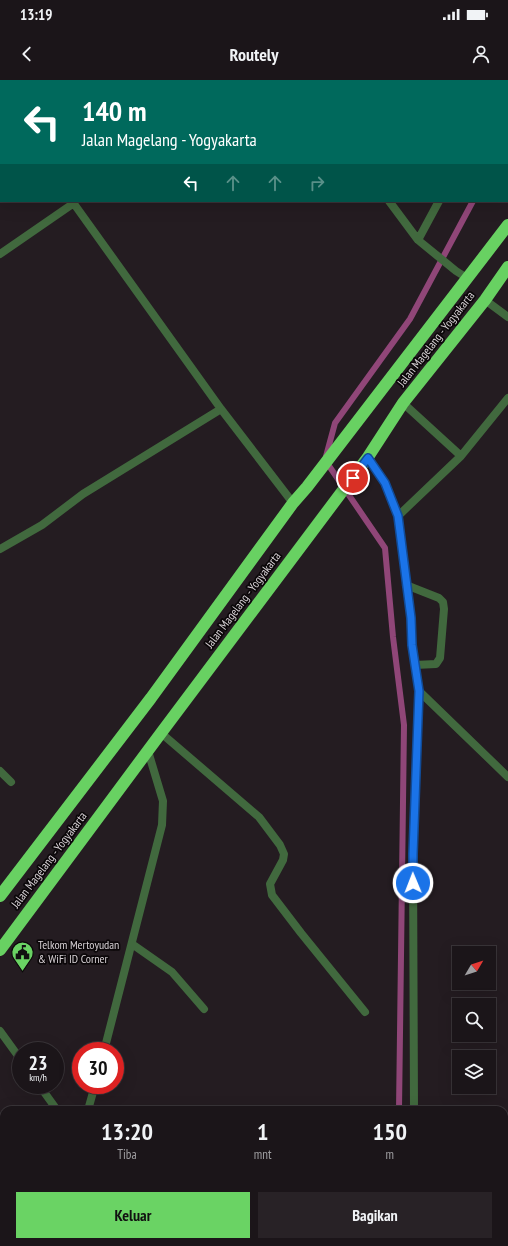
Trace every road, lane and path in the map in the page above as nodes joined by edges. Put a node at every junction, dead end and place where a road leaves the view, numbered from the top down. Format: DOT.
graph roads {
  1 [pos="73,202"];
  2 [pos="390,202"];
  3 [pos="438,202"];
  4 [pos="508,225"];
  5 [pos="418,240"];
  6 [pos="0,254"];
  7 [pos="508,267"];
  8 [pos="467,278"];
  9 [pos="485,300"];
  10 [pos="508,318"];
  11 [pos="508,398"];
  12 [pos="403,403"];
  13 [pos="221,409"];
  14 [pos="461,456"];
  15 [pos="368,458"];
  16 [pos="294,503"];
  17 [pos="398,516"];
  18 [pos="0,549"];
  19 [pos="406,585"];
  20 [pos="415,665"];
  21 [pos="419,691"];
  22 [pos="161,733"];
  23 [pos="148,751"];
  24 [pos="0,771"];
  25 [pos="508,777"];
  26 [pos="10,782"];
  27 [pos="0,896"];
  28 [pos="132,944"];
  29 [pos="0,950"];
  30 [pos="204,1009"];
  31 [pos="365,1012"];
  32 [pos="0,1030"];
  33 [pos="106,1042"];
  34 [pos="12,1047"];
  35 [pos="45,1094"];
  36 [pos="92,1094"];
  37 [pos="53,1106"];
  38 [pos="89,1106"];
  39 [pos="414,1106"];
  1 -- 6 [label="street"];
  1 -- 13 [label="street"];
  2 -- 5 [label="street"];
  3 -- 5 [label="street"];
  4 -- 8 [label="highway, Jalan Magelang - Yogyakarta"];
  5 -- 8 [label="street"];
  7 -- 9 [label="highway, Jalan Magelang - Yogyakarta"];
  8 -- 16 [label="highway, Jalan Magelang - Yogyakarta"];
  9 -- 10 [label="street"];
  9 -- 12 [label="highway, Jalan Magelang - Yogyakarta"];
  11 -- 14 [label="street"];
  12 -- 14 [label="street"];
  12 -- 15 [label="highway, Jalan Magelang - Yogyakarta"];
  13 -- 16 [label="street"];
  13 -- 18 [label="street"];
  14 -- 17 [label="street"];
  15 -- 17 [label="street"];
  15 -- 22 [label="highway, Jalan Magelang - Yogyakarta"];
  16 -- 27 [label="highway, Jalan Magelang - Yogyakarta"];
  17 -- 19 [label="street"];
  19 -- 20 [label="street"];
  19 -- 20 [label="street"];
  20 -- 21 [label="street"];
  21 -- 25 [label="street"];
  21 -- 39 [label="street"];
  22 -- 23 [label="highway, Jalan Magelang - Yogyakarta"];
  22 -- 31 [label="street"];
  23 -- 28 [label="street"];
  23 -- 29 [label="highway, Jalan Magelang - Yogyakarta"];
  24 -- 26 [label="street"];
  28 -- 30 [label="street"];
  28 -- 33 [label="street"];
  32 -- 34 [label="street"];
  35 -- 37 [label="street"];
  36 -- 38 [label="street"];
}
